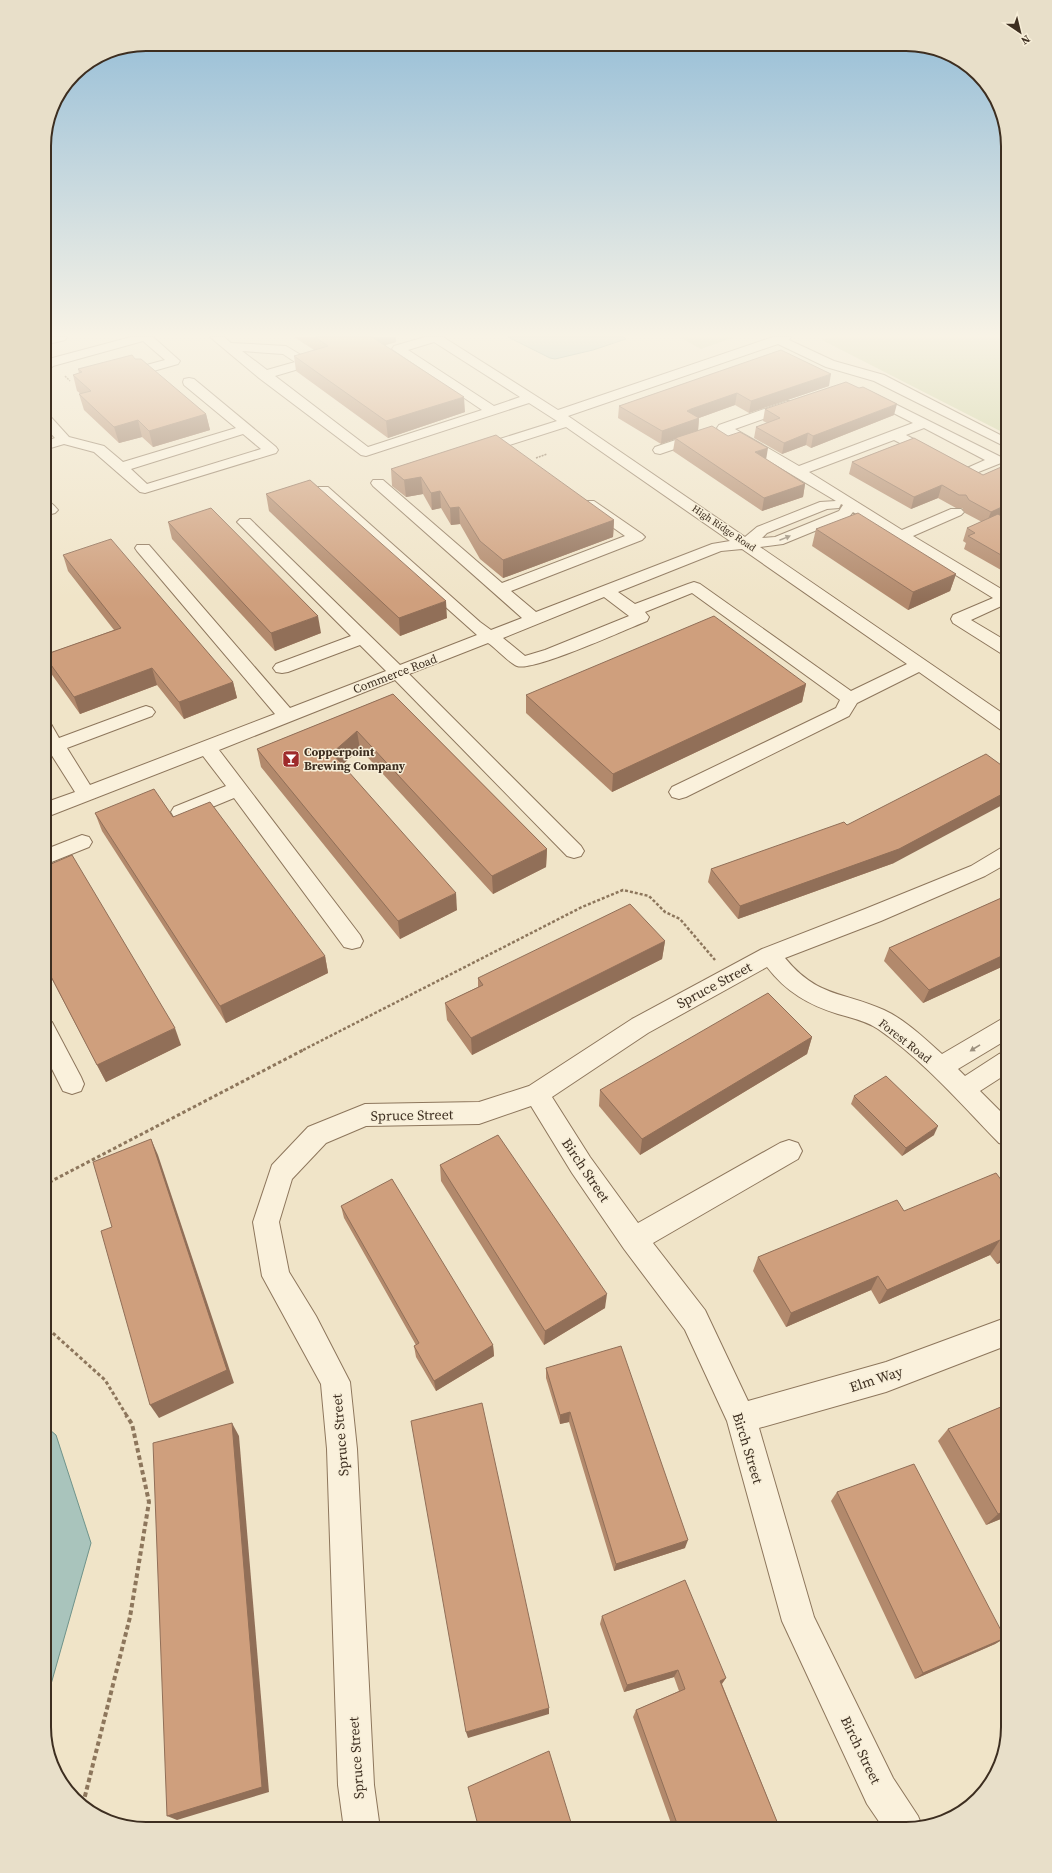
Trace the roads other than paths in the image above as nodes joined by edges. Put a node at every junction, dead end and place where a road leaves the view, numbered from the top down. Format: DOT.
graph roads {
  1 [pos="240,424"];
  2 [pos="329,424"];
  3 [pos="451,424"];
  4 [pos="547,424"];
  5 [pos="572,424"];
  6 [pos="734,424"];
  7 [pos="921,424"];
  8 [pos="928,424"];
  9 [pos="969,424"];
  10 [pos="51,426"];
  11 [pos="724,428"];
  12 [pos="245,429"];
  13 [pos="895,435"];
  14 [pos="64,440"];
  15 [pos="1001,440"];
  16 [pos="504,442"];
  17 [pos="51,444"];
  18 [pos="660,450"];
  19 [pos="518,453"];
  20 [pos="467,454"];
  21 [pos="120,468"];
  22 [pos="799,471"];
  23 [pos="393,479"];
  24 [pos="323,490"];
  25 [pos="579,496"];
  26 [pos="851,504"];
  27 [pos="956,512"];
  28 [pos="245,522"];
  29 [pos="901,536"];
  30 [pos="747,544"];
  31 [pos="143,548"];
  32 [pos="499,590"];
  33 [pos="606,591"];
  34 [pos="1001,596"];
  35 [pos="1001,600"];
  36 [pos="633,611"];
  37 [pos="533,619"];
  38 [pos="490,636"];
  39 [pos="363,638"];
  40 [pos="1001,646"];
  41 [pos="920,665"];
  42 [pos="282,668"];
  43 [pos="398,673"];
  44 [pos="850,698"];
  45 [pos="146,712"];
  46 [pos="287,716"];
  47 [pos="1001,721"];
  48 [pos="51,739"];
  49 [pos="55,746"];
  50 [pos="207,747"];
  51 [pos="239,788"];
  52 [pos="679,792"];
  53 [pos="86,794"];
  54 [pos="51,807"];
  55 [pos="181,812"];
  56 [pos="82,842"];
  57 [pos="574,851"];
  58 [pos="51,855"];
  59 [pos="1001,857"];
  60 [pos="352,941"];
  61 [pos="770,955"];
  62 [pos="1001,1031"];
  63 [pos="51,1043"];
  64 [pos="1001,1065"];
  65 [pos="940,1068"];
  66 [pos="72,1084"];
  67 [pos="962,1090"];
  68 [pos="537,1094"];
  69 [pos="1001,1127"];
  70 [pos="788,1151"];
  71 [pos="634,1240"];
  72 [pos="1001,1334"];
  73 [pos="741,1418"];
  74 [pos="361,1822"];
  75 [pos="900,1822"];
  1 -- 12 [label="street"];
  2 -- 3 [label="street"];
  4 -- 16 [label="street"];
  5 -- 30 [label="street, High Ridge Road"];
  6 -- 11 [label="street"];
  7 -- 13 [label="street"];
  8 -- 13 [label="street"];
  9 -- 15 [label="street"];
  10 -- 14 [label="street"];
  11 -- 18 [label="street"];
  11 -- 22 [label="street"];
  12 -- 21 [label="street"];
  12 -- 21 [label="street"];
  13 -- 22 [label="street"];
  14 -- 17 [label="street"];
  14 -- 21 [label="street"];
  16 -- 19 [label="street"];
  16 -- 20 [label="street"];
  22 -- 26 [label="street"];
  23 -- 32 [label="street"];
  24 -- 38 [label="street"];
  25 -- 32 [label="street"];
  26 -- 29 [label="street"];
  26 -- 30 [label="street, Commerce Road"];
  27 -- 29 [label="street"];
  28 -- 39 [label="street"];
  29 -- 34 [label="street"];
  30 -- 33 [label="street, Commerce Road"];
  30 -- 41 [label="street, High Ridge Road"];
  31 -- 46 [label="street"];
  32 -- 37 [label="street"];
  33 -- 36 [label="street"];
  33 -- 37 [label="street, Commerce Road"];
  35 -- 40 [label="street"];
  36 -- 38 [label="street"];
  36 -- 44 [label="street"];
  37 -- 38 [label="street, Commerce Road"];
  38 -- 43 [label="street, Commerce Road"];
  39 -- 42 [label="street"];
  39 -- 43 [label="street"];
  41 -- 44 [label="street"];
  41 -- 47 [label="street, High Ridge Road"];
  43 -- 46 [label="street, Commerce Road"];
  43 -- 57 [label="street"];
  44 -- 52 [label="street"];
  45 -- 49 [label="street"];
  46 -- 50 [label="street, Commerce Road"];
  48 -- 49 [label="street"];
  49 -- 53 [label="street"];
  50 -- 51 [label="street"];
  50 -- 53 [label="street, Commerce Road"];
  51 -- 55 [label="street"];
  51 -- 60 [label="street"];
  53 -- 54 [label="street, Commerce Road"];
  56 -- 58 [label="street"];
  59 -- 61 [label="street, Spruce Street"];
  61 -- 65 [label="street, Forest Road"];
  61 -- 68 [label="street, Spruce Street"];
  62 -- 65 [label="street, one-way"];
  63 -- 66 [label="street"];
  64 -- 67 [label="street"];
  65 -- 67 [label="street, Forest Road"];
  67 -- 69 [label="street, Forest Road"];
  68 -- 71 [label="street, Birch Street"];
  68 -- 74 [label="street, Spruce Street"];
  70 -- 71 [label="street"];
  71 -- 73 [label="street, Birch Street"];
  72 -- 73 [label="street, Elm Way"];
  73 -- 75 [label="street, Birch Street"];
}
